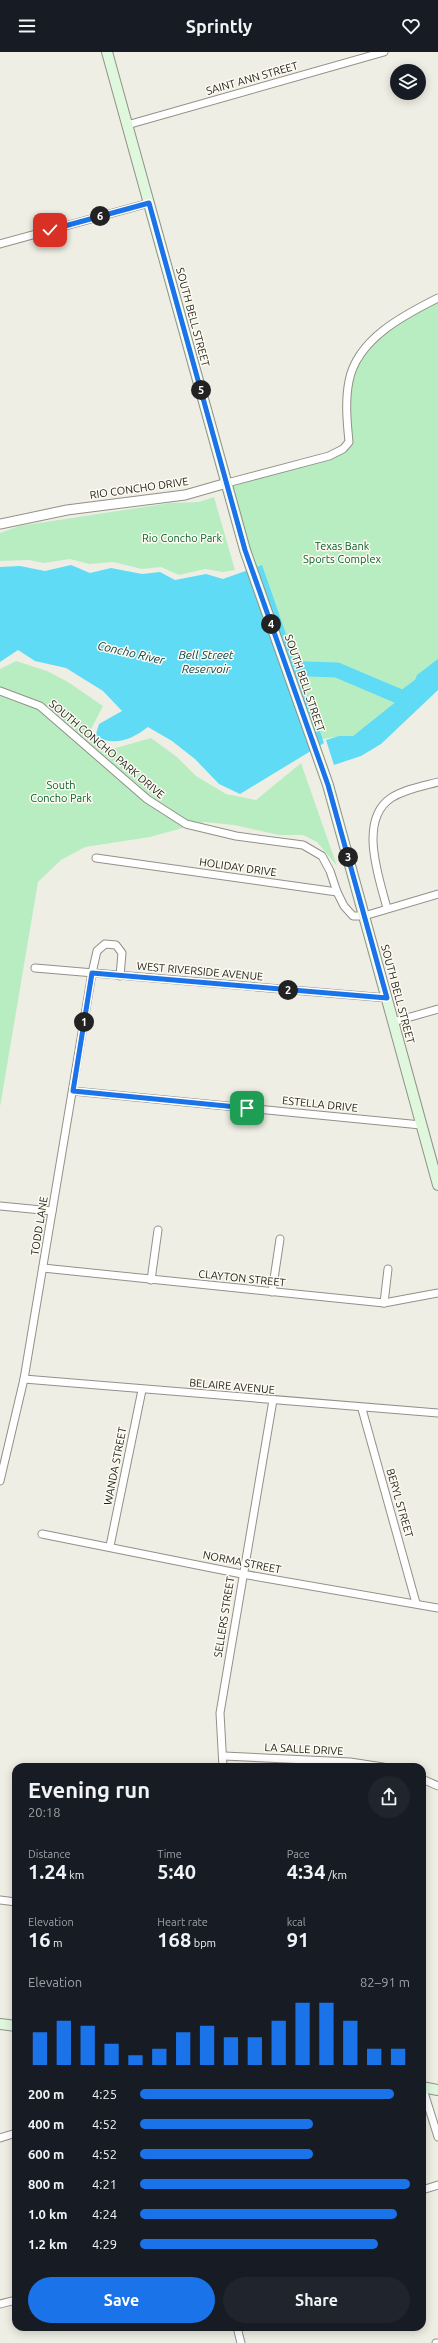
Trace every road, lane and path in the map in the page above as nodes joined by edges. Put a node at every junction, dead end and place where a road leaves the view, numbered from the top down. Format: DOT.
graph roads {
  1 [pos="107,52"];
  2 [pos="384,52"];
  3 [pos="127,124"];
  4 [pos="149,203"];
  5 [pos="0,244"];
  6 [pos="438,298"];
  7 [pos="227,483"];
  8 [pos="0,524"];
  9 [pos="0,691"];
  10 [pos="438,782"];
  11 [pos="96,858"];
  12 [pos="337,892"];
  13 [pos="438,894"];
  14 [pos="387,908"];
  15 [pos="364,916"];
  16 [pos="35,968"];
  17 [pos="92,973"];
  18 [pos="120,976"];
  19 [pos="387,998"];
  20 [pos="438,1009"];
  21 [pos="393,1022"];
  22 [pos="73,1091"];
  23 [pos="422,1125"];
  24 [pos="438,1185"];
  25 [pos="0,1206"];
  26 [pos="52,1212"];
  27 [pos="158,1230"];
  28 [pos="280,1239"];
  29 [pos="43,1268"];
  30 [pos="388,1269"];
  31 [pos="150,1280"];
  32 [pos="272,1292"];
  33 [pos="438,1293"];
  34 [pos="384,1303"];
  35 [pos="24,1379"];
  36 [pos="142,1390"];
  37 [pos="273,1400"];
  38 [pos="362,1409"];
  39 [pos="438,1414"];
  40 [pos="2,1463"];
  41 [pos="0,1481"];
  42 [pos="42,1534"];
  43 [pos="110,1546"];
  44 [pos="242,1574"];
  45 [pos="416,1603"];
  46 [pos="438,1608"];
  47 [pos="224,1756"];
  48 [pos="223,1763"];
  49 [pos="322,1763"];
  50 [pos="426,1781"];
  51 [pos="438,1786"];
  52 [pos="0,1900"];
  53 [pos="12,1902"];
  54 [pos="0,2024"];
  55 [pos="12,2026"];
  56 [pos="426,2088"];
  57 [pos="438,2090"];
  58 [pos="426,2100"];
  59 [pos="12,2134"];
  60 [pos="438,2137"];
  61 [pos="0,2138"];
  62 [pos="438,2185"];
  63 [pos="426,2189"];
  64 [pos="12,2301"];
  65 [pos="0,2304"];
  66 [pos="238,2331"];
  67 [pos="241,2343"];
  1 -- 3 [label="main road, SOUTH BELL STREET"];
  2 -- 3 [label="street, SAINT ANN STREET"];
  3 -- 4 [label="main road, SOUTH BELL STREET"];
  4 -- 5 [label="street"];
  4 -- 7 [label="main road, SOUTH BELL STREET"];
  6 -- 7 [label="street, RIO CONCHO DRIVE"];
  7 -- 8 [label="street, RIO CONCHO DRIVE"];
  7 -- 15 [label="main road, SOUTH BELL STREET"];
  9 -- 12 [label="street, SOUTH CONCHO PARK DRIVE"];
  10 -- 14 [label="street"];
  11 -- 12 [label="street, HOLIDAY DRIVE"];
  12 -- 15 [label="street"];
  13 -- 14 [label="street"];
  14 -- 15 [label="street"];
  15 -- 19 [label="main road, SOUTH BELL STREET"];
  16 -- 17 [label="street, WEST RIVERSIDE AVENUE"];
  17 -- 18 [label="street, WEST RIVERSIDE AVENUE"];
  17 -- 18 [label="street, TODD LANE"];
  17 -- 22 [label="street, TODD LANE"];
  18 -- 19 [label="street, WEST RIVERSIDE AVENUE"];
  19 -- 21 [label="main road, SOUTH BELL STREET"];
  20 -- 21 [label="street"];
  21 -- 23 [label="main road, SOUTH BELL STREET"];
  22 -- 23 [label="street, ESTELLA DRIVE"];
  22 -- 26 [label="street, TODD LANE"];
  23 -- 24 [label="main road, SOUTH BELL STREET"];
  25 -- 26 [label="street"];
  26 -- 29 [label="street, TODD LANE"];
  27 -- 31 [label="street"];
  28 -- 32 [label="street"];
  29 -- 31 [label="street, CLAYTON STREET"];
  29 -- 35 [label="street, TODD LANE"];
  30 -- 34 [label="street"];
  31 -- 32 [label="street, CLAYTON STREET"];
  32 -- 34 [label="street, CLAYTON STREET"];
  33 -- 34 [label="street, CLAYTON STREET"];
  35 -- 36 [label="street, BELAIRE AVENUE"];
  35 -- 40 [label="street, TODD LANE"];
  36 -- 37 [label="street, BELAIRE AVENUE"];
  36 -- 43 [label="street, WANDA STREET"];
  37 -- 38 [label="street, BELAIRE AVENUE"];
  37 -- 44 [label="street, SELLERS STREET"];
  38 -- 39 [label="street, BELAIRE AVENUE"];
  38 -- 45 [label="street, BERYL STREET"];
  40 -- 41 [label="street, TODD LANE"];
  42 -- 43 [label="street, NORMA STREET"];
  43 -- 44 [label="street, NORMA STREET"];
  44 -- 45 [label="street, NORMA STREET"];
  44 -- 47 [label="street, SELLERS STREET"];
  45 -- 46 [label="street, NORMA STREET"];
  47 -- 48 [label="street, SELLERS STREET"];
  47 -- 49 [label="street, LA SALLE DRIVE"];
  50 -- 51 [label="street"];
  52 -- 53 [label="street"];
  54 -- 55 [label="main road"];
  56 -- 57 [label="main road"];
  58 -- 60 [label="street"];
  59 -- 61 [label="street"];
  62 -- 63 [label="street"];
  64 -- 65 [label="street"];
  66 -- 67 [label="street"];
}
